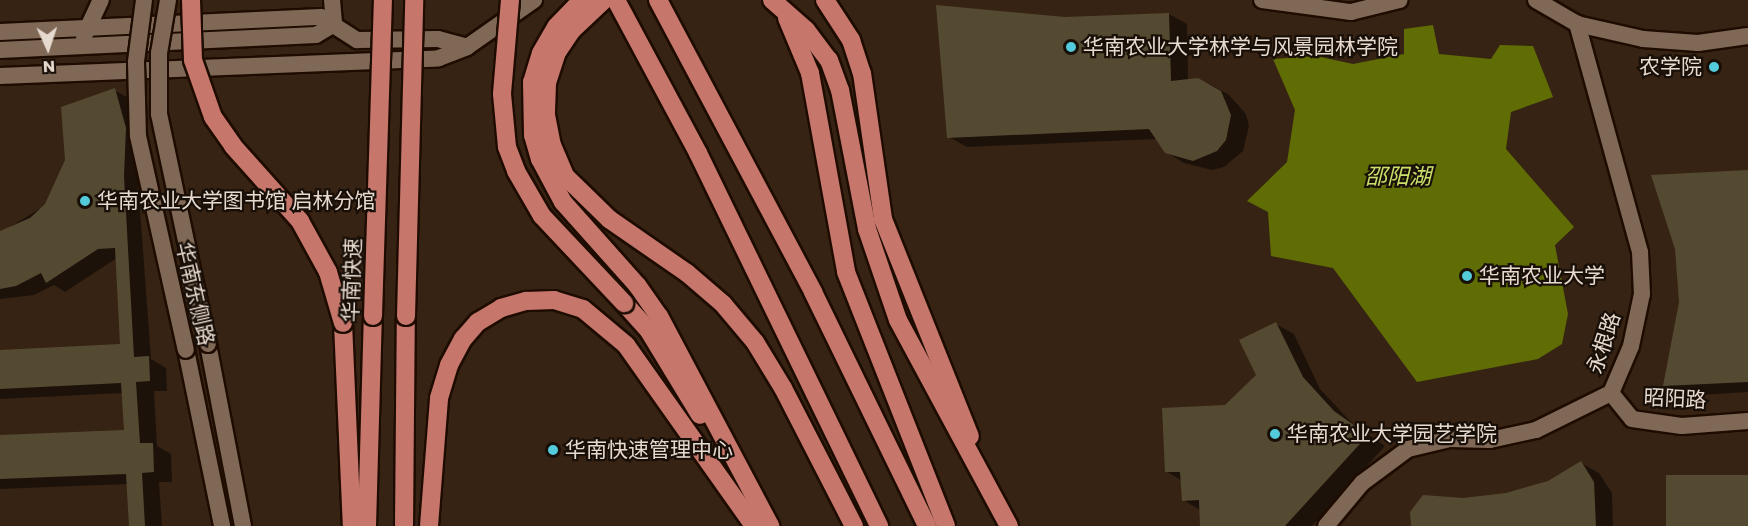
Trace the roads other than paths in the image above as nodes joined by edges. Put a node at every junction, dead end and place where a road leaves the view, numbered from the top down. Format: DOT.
graph roads {
  1 [pos="100,0"];
  2 [pos="144,0"];
  3 [pos="168,0"];
  4 [pos="191,0"];
  5 [pos="332,0"];
  6 [pos="383,0"];
  7 [pos="414,0"];
  8 [pos="510,0"];
  9 [pos="534,0"];
  10 [pos="582,0"];
  11 [pos="604,0"];
  12 [pos="616,0"];
  13 [pos="658,0"];
  14 [pos="772,0"];
  15 [pos="788,0"];
  16 [pos="825,0"];
  17 [pos="1262,0"];
  18 [pos="1400,0"];
  19 [pos="1536,0"];
  20 [pos="334,24"];
  21 [pos="1577,24"];
  22 [pos="86,28"];
  23 [pos="0,32"];
  24 [pos="1748,36"];
  25 [pos="81,46"];
  26 [pos="467,47"];
  27 [pos="0,50"];
  28 [pos="829,60"];
  29 [pos="0,76"];
  30 [pos="1611,393"];
  31 [pos="1748,421"];
  32 [pos="997,504"];
  33 [pos="222,526"];
  34 [pos="243,526"];
  35 [pos="352,526"];
  36 [pos="367,526"];
  37 [pos="404,526"];
  38 [pos="429,526"];
  39 [pos="754,526"];
  40 [pos="765,526"];
  41 [pos="770,526"];
  42 [pos="854,526"];
  43 [pos="879,526"];
  44 [pos="927,526"];
  45 [pos="946,526"];
  46 [pos="1008,526"];
  47 [pos="1326,526"];
  1 -- 22 [label="street"];
  2 -- 33 [label="street, 华南东侧路, bridge"];
  3 -- 34 [label="street, 华南东侧路, bridge"];
  4 -- 35 [label="highway, bridge"];
  5 -- 20 [label="street"];
  6 -- 36 [label="highway, 华南快速, bridge"];
  7 -- 37 [label="highway, bridge"];
  8 -- 40 [label="highway, bridge"];
  9 -- 26 [label="street"];
  10 -- 41 [label="highway"];
  11 -- 42 [label="highway"];
  12 -- 43 [label="highway"];
  13 -- 44 [label="highway"];
  14 -- 28 [label="highway"];
  14 -- 45 [label="highway"];
  15 -- 28 [label="highway"];
  16 -- 32 [label="highway"];
  17 -- 18 [label="street"];
  19 -- 21 [label="street"];
  20 -- 22 [label="street"];
  20 -- 25 [label="street"];
  20 -- 26 [label="street"];
  21 -- 24 [label="street"];
  21 -- 30 [label="street, 永根路"];
  22 -- 23 [label="street"];
  22 -- 25 [label="street"];
  25 -- 27 [label="street"];
  26 -- 29 [label="street"];
  28 -- 32 [label="highway"];
  30 -- 31 [label="street, 昭阳路"];
  30 -- 47 [label="street, 永根路"];
  32 -- 46 [label="highway"];
  38 -- 39 [label="highway"];
}
